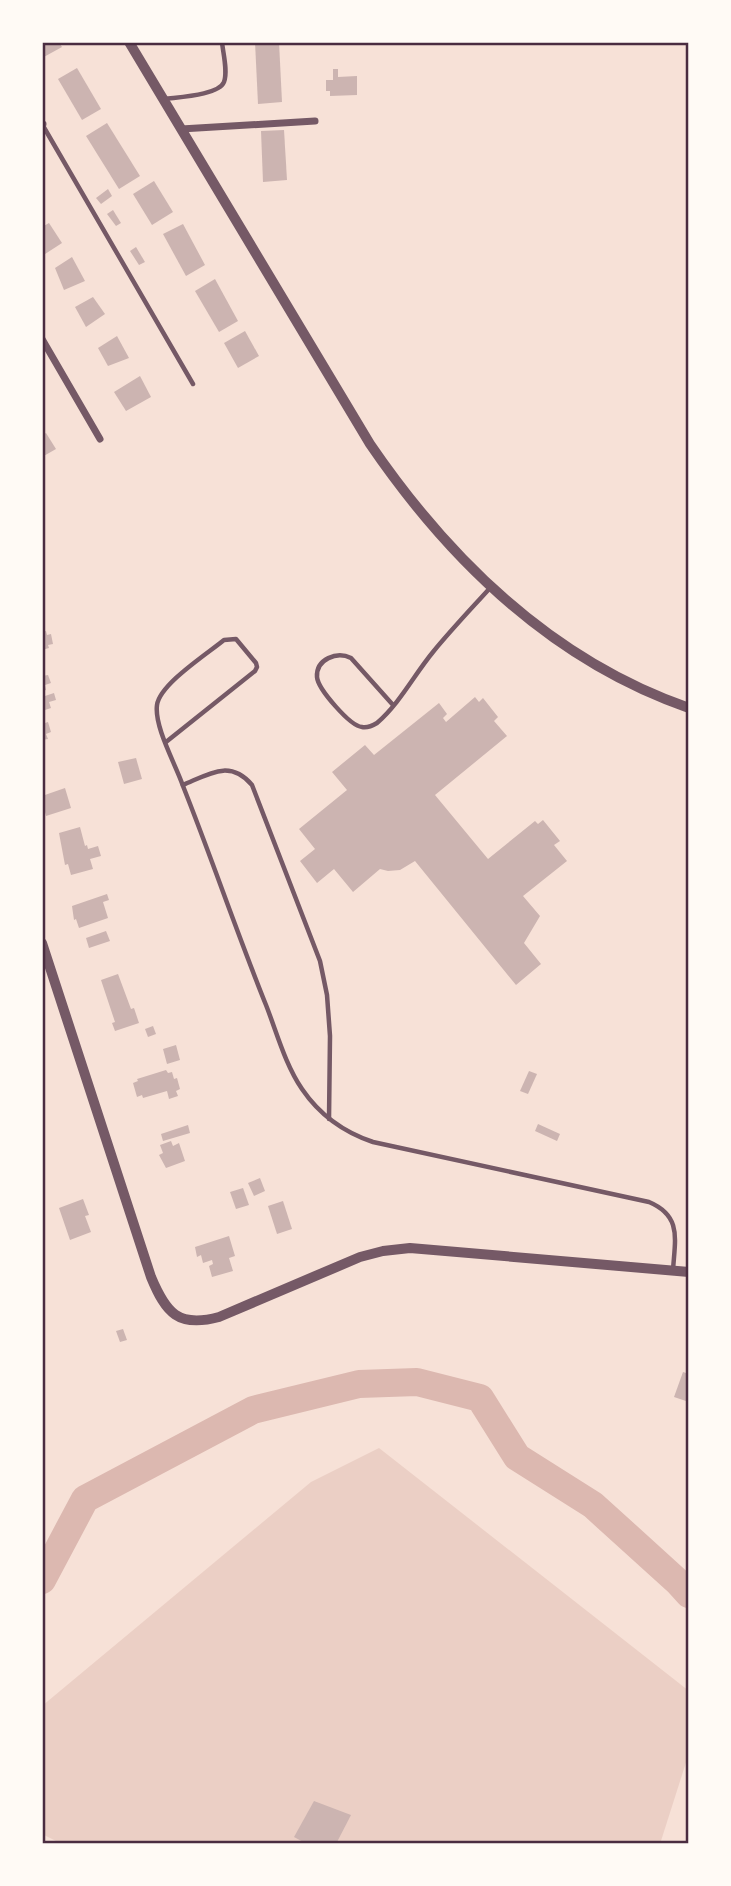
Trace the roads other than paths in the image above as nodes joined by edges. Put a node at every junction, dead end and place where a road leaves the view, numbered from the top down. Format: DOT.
graph roads {
  1 [pos="129,42"];
  2 [pos="222,42"];
  3 [pos="163,99"];
  4 [pos="315,121"];
  5 [pos="42,124"];
  6 [pos="181,129"];
  7 [pos="42,339"];
  8 [pos="193,384"];
  9 [pos="100,439"];
  10 [pos="490,588"];
  11 [pos="394,705"];
  12 [pos="689,708"];
  13 [pos="166,742"];
  14 [pos="183,785"];
  15 [pos="42,943"];
  16 [pos="329,1119"];
  17 [pos="673,1270"];
  18 [pos="689,1272"];
  1 -- 3 [label="street"];
  2 -- 3 [label="lane"];
  3 -- 6 [label="street"];
  4 -- 6 [label="street"];
  5 -- 8 [label="lane"];
  6 -- 10 [label="street"];
  7 -- 9 [label="street"];
  10 -- 11 [label="lane"];
  10 -- 12 [label="street"];
  11 -- 11 [label="lane"];
  13 -- 13 [label="lane"];
  13 -- 14 [label="lane"];
  14 -- 16 [label="lane"];
  14 -- 16 [label="lane"];
  15 -- 17 [label="street"];
  16 -- 17 [label="lane"];
  17 -- 18 [label="street"];
}
